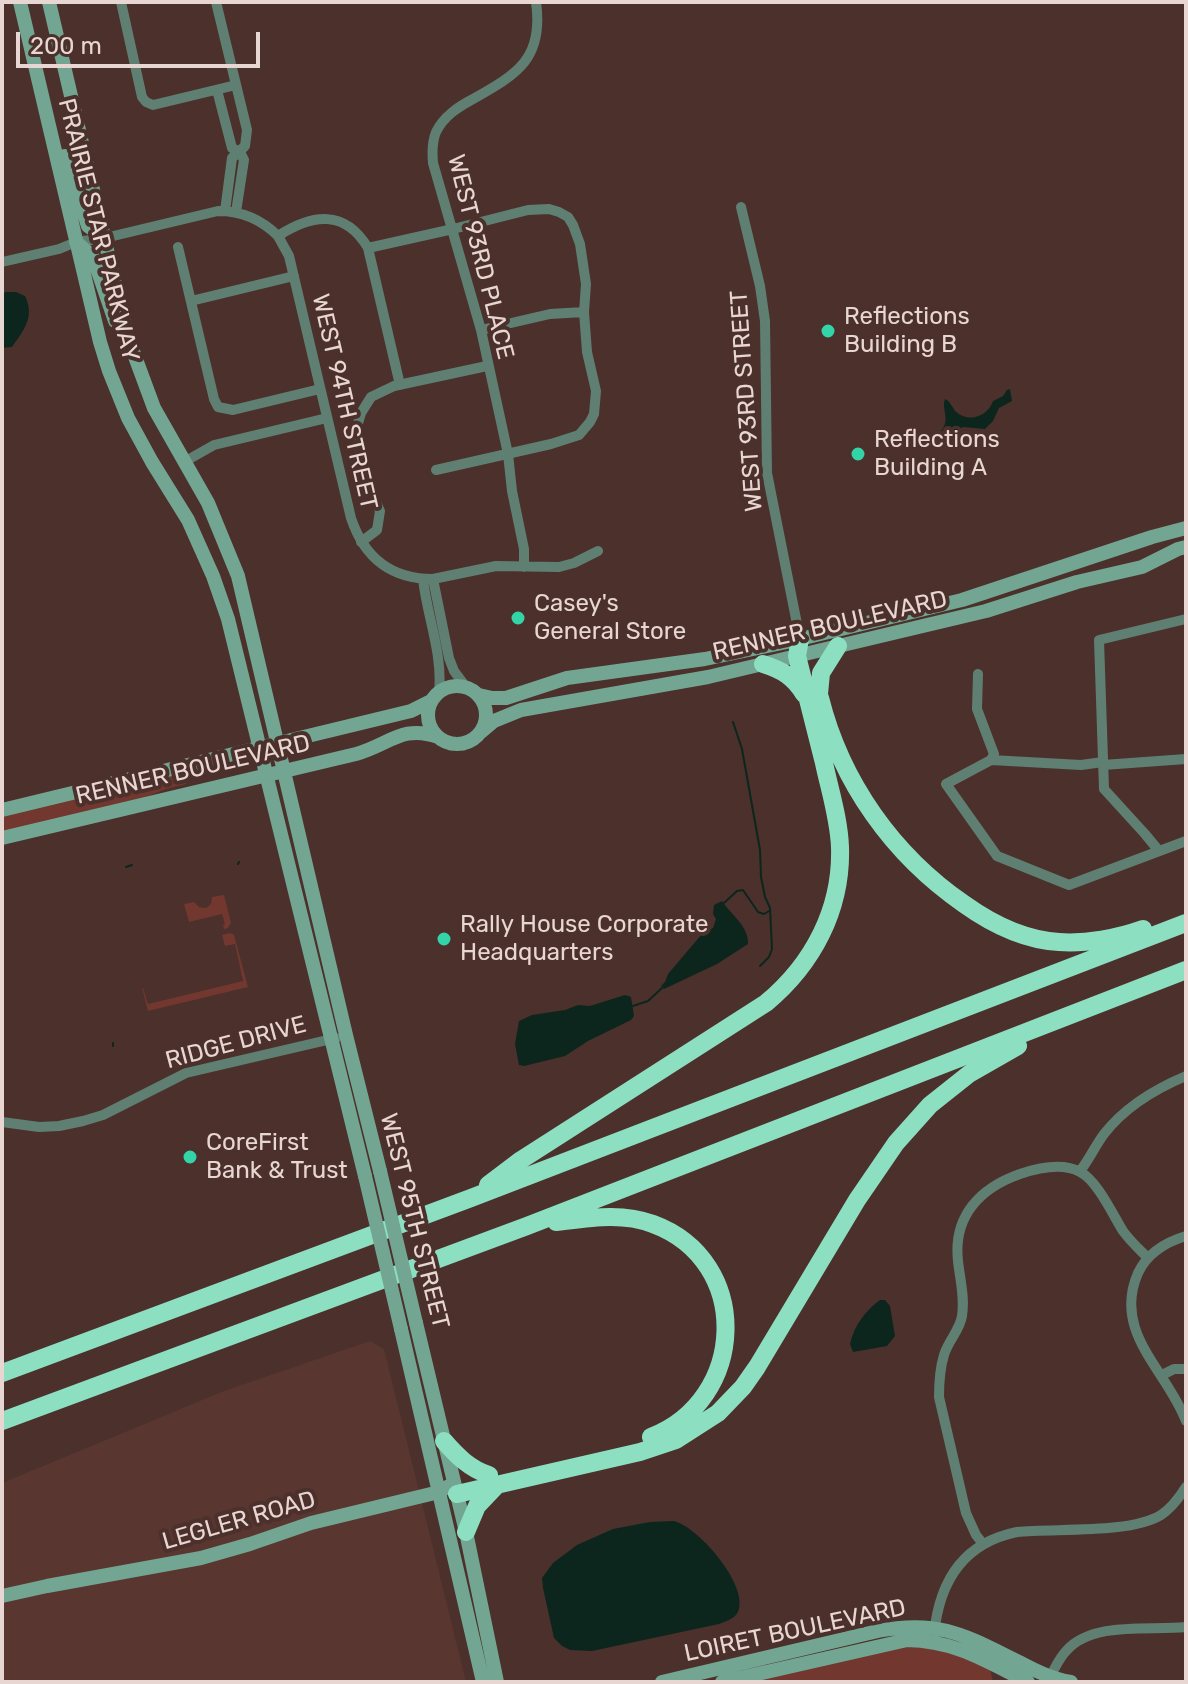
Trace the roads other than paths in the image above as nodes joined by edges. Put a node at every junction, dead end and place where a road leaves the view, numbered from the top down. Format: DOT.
graph roads {
  1 [pos="20,2"];
  2 [pos="49,2"];
  3 [pos="121,2"];
  4 [pos="216,2"];
  5 [pos="536,2"];
  6 [pos="36,69"];
  7 [pos="236,85"];
  8 [pos="217,90"];
  9 [pos="240,152"];
  10 [pos="741,207"];
  11 [pos="230,212"];
  12 [pos="453,229"];
  13 [pos="278,236"];
  14 [pos="105,238"];
  15 [pos="76,242"];
  16 [pos="178,247"];
  17 [pos="368,248"];
  18 [pos="2,262"];
  19 [pos="294,276"];
  20 [pos="191,301"];
  21 [pos="584,312"];
  22 [pos="481,330"];
  23 [pos="487,366"];
  24 [pos="142,379"];
  25 [pos="400,385"];
  26 [pos="320,389"];
  27 [pos="327,418"];
  28 [pos="508,454"];
  29 [pos="184,462"];
  30 [pos="436,470"];
  31 [pos="1186,528"];
  32 [pos="361,542"];
  33 [pos="1186,547"];
  34 [pos="598,551"];
  35 [pos="524,567"];
  36 [pos="428,579"];
  37 [pos="1186,619"];
  38 [pos="838,646"];
  39 [pos="802,649"];
  40 [pos="763,664"];
  41 [pos="978,674"];
  42 [pos="472,691"];
  43 [pos="435,696"];
  44 [pos="814,698"];
  45 [pos="481,732"];
  46 [pos="438,737"];
  47 [pos="277,744"];
  48 [pos="259,749"];
  49 [pos="1186,759"];
  50 [pos="991,760"];
  51 [pos="1103,763"];
  52 [pos="285,771"];
  53 [pos="266,775"];
  54 [pos="2,810"];
  55 [pos="2,838"];
  56 [pos="1186,841"];
  57 [pos="1159,851"];
  58 [pos="1186,914"];
  59 [pos="1186,923"];
  60 [pos="1186,970"];
  61 [pos="1070,1016"];
  62 [pos="346,1035"];
  63 [pos="330,1039"];
  64 [pos="1186,1076"];
  65 [pos="2,1122"];
  66 [pos="1080,1171"];
  67 [pos="471,1198"];
  68 [pos="527,1226"];
  69 [pos="1186,1236"];
  70 [pos="1148,1258"];
  71 [pos="1186,1369"];
  72 [pos="2,1373"];
  73 [pos="1162,1375"];
  74 [pos="2,1421"];
  75 [pos="1186,1421"];
  76 [pos="444,1441"];
  77 [pos="493,1480"];
  78 [pos="1186,1487"];
  79 [pos="450,1490"];
  80 [pos="466,1532"];
  81 [pos="983,1544"];
  82 [pos="2,1596"];
  83 [pos="1186,1627"];
  84 [pos="934,1635"];
  85 [pos="1048,1679"];
  86 [pos="483,1682"];
  87 [pos="497,1682"];
  88 [pos="662,1682"];
  89 [pos="722,1682"];
  90 [pos="1028,1682"];
  91 [pos="1071,1682"];
  1 -- 6 [label="main road, PRAIRIE STAR PARKWAY"];
  2 -- 14 [label="main road, PRAIRIE STAR PARKWAY"];
  3 -- 8 [label="street"];
  4 -- 7 [label="street"];
  5 -- 12 [label="street, WEST 93RD PLACE"];
  6 -- 14 [label="main road"];
  6 -- 15 [label="main road, PRAIRIE STAR PARKWAY"];
  7 -- 8 [label="street"];
  7 -- 9 [label="street"];
  8 -- 9 [label="street"];
  9 -- 11 [label="street"];
  10 -- 39 [label="street, WEST 93RD STREET"];
  11 -- 13 [label="street"];
  11 -- 14 [label="street"];
  12 -- 17 [label="street"];
  12 -- 21 [label="street"];
  12 -- 22 [label="street, WEST 93RD PLACE"];
  13 -- 17 [label="street"];
  13 -- 19 [label="street, WEST 94TH STREET"];
  14 -- 15 [label="street"];
  14 -- 24 [label="main road, PRAIRIE STAR PARKWAY"];
  15 -- 18 [label="street"];
  15 -- 24 [label="main road"];
  15 -- 48 [label="main road, PRAIRIE STAR PARKWAY"];
  16 -- 20 [label="street"];
  17 -- 25 [label="street"];
  19 -- 20 [label="street"];
  19 -- 26 [label="street, WEST 94TH STREET"];
  20 -- 26 [label="street"];
  21 -- 22 [label="street"];
  21 -- 28 [label="street"];
  22 -- 23 [label="street, WEST 93RD PLACE"];
  23 -- 25 [label="street"];
  23 -- 28 [label="street, WEST 93RD PLACE"];
  24 -- 29 [label="main road, PRAIRIE STAR PARKWAY"];
  25 -- 32 [label="street"];
  26 -- 27 [label="street, WEST 94TH STREET"];
  27 -- 29 [label="street"];
  27 -- 32 [label="street, WEST 94TH STREET"];
  28 -- 30 [label="street"];
  28 -- 35 [label="street, WEST 93RD PLACE"];
  29 -- 47 [label="main road, PRAIRIE STAR PARKWAY"];
  31 -- 39 [label="main road, RENNER BOULEVARD"];
  32 -- 36 [label="street, WEST 94TH STREET"];
  33 -- 38 [label="main road, RENNER BOULEVARD"];
  34 -- 35 [label="street"];
  35 -- 36 [label="street"];
  36 -- 42 [label="street"];
  36 -- 43 [label="street"];
  37 -- 51 [label="street"];
  38 -- 39 [label="main road, RENNER BOULEVARD"];
  38 -- 44 [label="highway"];
  39 -- 40 [label="main road, RENNER BOULEVARD"];
  39 -- 42 [label="main road, RENNER BOULEVARD"];
  39 -- 44 [label="highway"];
  40 -- 44 [label="highway"];
  40 -- 45 [label="main road, RENNER BOULEVARD"];
  41 -- 50 [label="street"];
  42 -- 43 [label="main road"];
  42 -- 45 [label="main road"];
  43 -- 46 [label="main road"];
  43 -- 47 [label="main road, RENNER BOULEVARD"];
  44 -- 58 [label="highway"];
  44 -- 67 [label="highway"];
  45 -- 46 [label="main road"];
  46 -- 52 [label="main road, RENNER BOULEVARD"];
  47 -- 48 [label="main road, RENNER BOULEVARD"];
  47 -- 52 [label="main road, PRAIRIE STAR PARKWAY"];
  48 -- 53 [label="main road, PRAIRIE STAR PARKWAY"];
  48 -- 54 [label="main road, RENNER BOULEVARD"];
  49 -- 51 [label="street"];
  50 -- 51 [label="street"];
  50 -- 57 [label="street"];
  51 -- 57 [label="street"];
  52 -- 53 [label="main road, RENNER BOULEVARD"];
  52 -- 62 [label="main road, WEST 95TH STREET"];
  53 -- 55 [label="main road, RENNER BOULEVARD"];
  53 -- 63 [label="main road, WEST 95TH STREET"];
  56 -- 57 [label="street"];
  59 -- 67 [label="highway"];
  60 -- 61 [label="highway"];
  61 -- 68 [label="highway"];
  61 -- 77 [label="highway"];
  62 -- 63 [label="street, RIDGE DRIVE"];
  62 -- 76 [label="main road, WEST 95TH STREET, bridge"];
  63 -- 65 [label="street, RIDGE DRIVE"];
  63 -- 79 [label="main road, WEST 95TH STREET, bridge"];
  64 -- 66 [label="street"];
  66 -- 70 [label="street"];
  66 -- 81 [label="street"];
  67 -- 72 [label="highway"];
  68 -- 74 [label="highway"];
  68 -- 77 [label="highway"];
  69 -- 70 [label="street"];
  70 -- 73 [label="street"];
  71 -- 73 [label="street"];
  73 -- 75 [label="street"];
  76 -- 77 [label="highway"];
  76 -- 79 [label="main road, WEST 95TH STREET"];
  77 -- 79 [label="highway"];
  77 -- 80 [label="highway"];
  78 -- 81 [label="street"];
  79 -- 80 [label="main road, WEST 95TH STREET"];
  79 -- 82 [label="main road, LEGLER ROAD"];
  79 -- 86 [label="main road, WEST 95TH STREET"];
  80 -- 87 [label="main road, WEST 95TH STREET"];
  81 -- 84 [label="street"];
  83 -- 85 [label="street"];
  84 -- 85 [label="main road, LOIRET BOULEVARD"];
  84 -- 88 [label="main road, LOIRET BOULEVARD"];
  84 -- 89 [label="main road, LOIRET BOULEVARD"];
  84 -- 90 [label="main road, LOIRET BOULEVARD"];
  85 -- 91 [label="main road, LOIRET BOULEVARD"];
}
